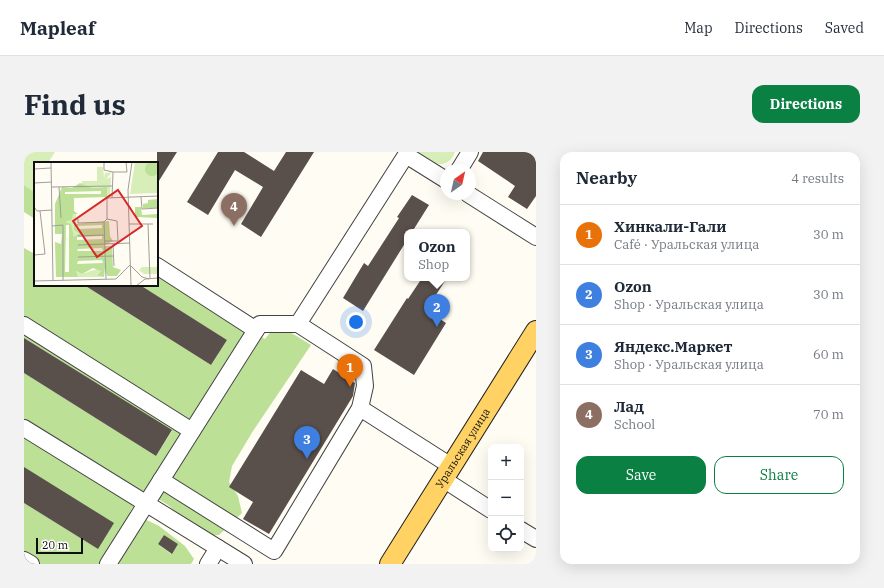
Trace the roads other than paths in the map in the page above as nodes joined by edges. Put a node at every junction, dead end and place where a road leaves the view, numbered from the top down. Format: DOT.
graph roads {
  1 [pos="470,152"];
  2 [pos="403,154"];
  3 [pos="463,164"];
  4 [pos="440,176"];
  5 [pos="476,199"];
  6 [pos="536,238"];
  7 [pos="158,267"];
  8 [pos="298,324"];
  9 [pos="24,325"];
  10 [pos="256,330"];
  11 [pos="536,331"];
  12 [pos="360,408"];
  13 [pos="24,428"];
  14 [pos="192,431"];
  15 [pos="447,473"];
  16 [pos="161,480"];
  17 [pos="146,503"];
  18 [pos="488,507"];
  19 [pos="524,532"];
  20 [pos="536,539"];
  21 [pos="218,548"];
  22 [pos="24,560"];
  23 [pos="31,564"];
  24 [pos="108,564"];
  25 [pos="208,564"];
  26 [pos="244,564"];
  27 [pos="390,564"];
  1 -- 3 [label="lane"];
  2 -- 4 [label="lane"];
  2 -- 8 [label="lane"];
  5 -- 6 [label="lane"];
  7 -- 10 [label="lane"];
  8 -- 10 [label="lane"];
  8 -- 12 [label="lane"];
  9 -- 14 [label="lane"];
  10 -- 14 [label="lane"];
  11 -- 15 [label="main road, Уральская улица"];
  12 -- 15 [label="lane"];
  12 -- 16 [label="lane"];
  13 -- 17 [label="lane"];
  14 -- 16 [label="lane"];
  15 -- 18 [label="lane"];
  15 -- 27 [label="main road, Уральская улица"];
  16 -- 17 [label="lane"];
  17 -- 21 [label="lane"];
  17 -- 24 [label="lane"];
  19 -- 20 [label="lane"];
  21 -- 25 [label="lane"];
  21 -- 26 [label="lane"];
  22 -- 23 [label="lane"];
}
